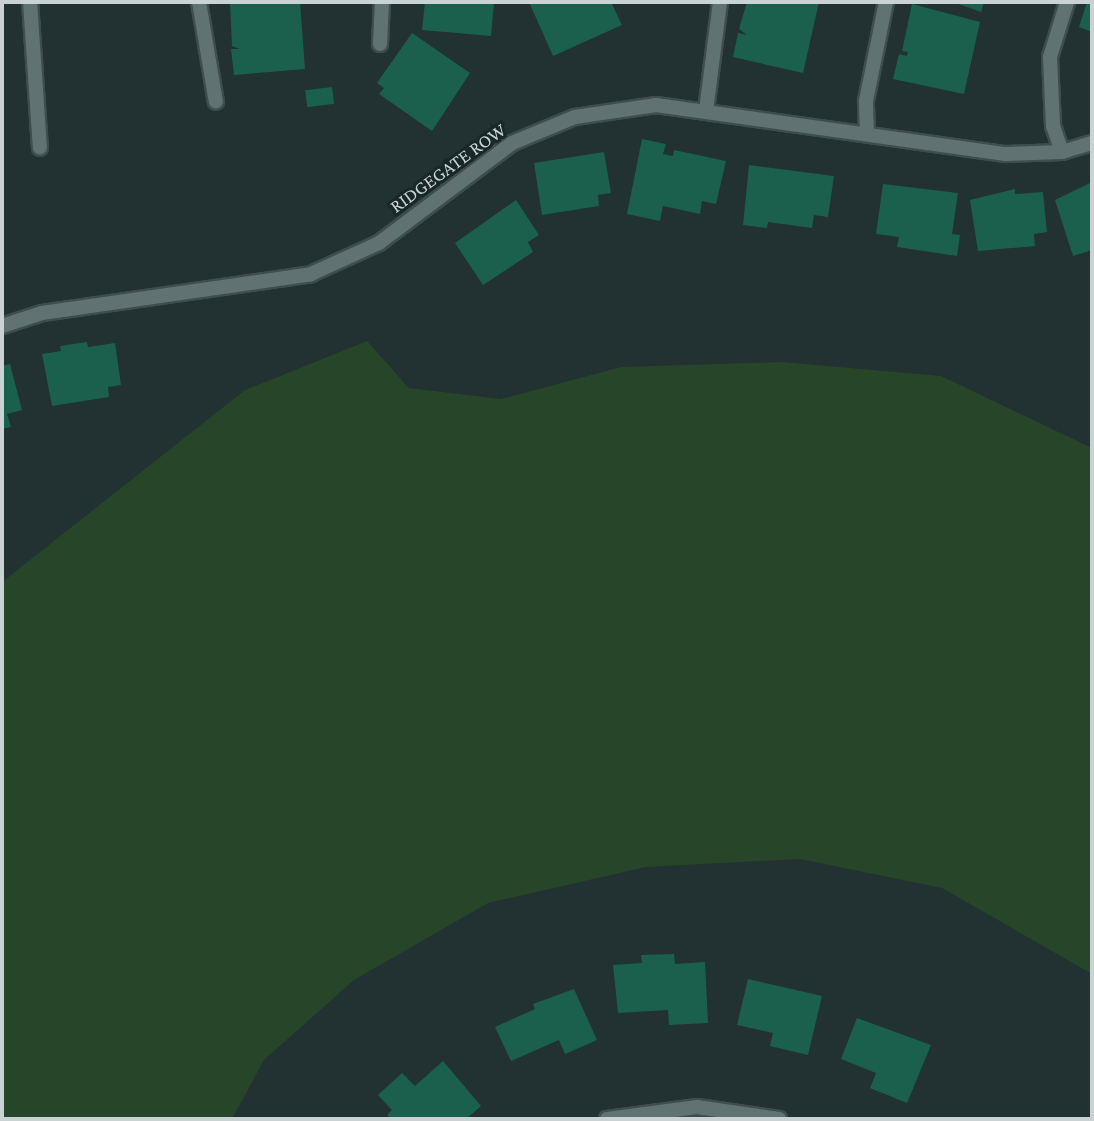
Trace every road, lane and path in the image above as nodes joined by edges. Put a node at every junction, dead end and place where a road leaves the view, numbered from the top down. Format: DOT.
graph roads {
  1 [pos="30,2"];
  2 [pos="199,2"];
  3 [pos="382,2"];
  4 [pos="720,2"];
  5 [pos="886,2"];
  6 [pos="1067,2"];
  7 [pos="380,44"];
  8 [pos="216,102"];
  9 [pos="706,111"];
  10 [pos="867,134"];
  11 [pos="1092,143"];
  12 [pos="40,148"];
  13 [pos="1062,152"];
  14 [pos="2,326"];
  15 [pos="607,1119"];
  16 [pos="779,1119"];
  1 -- 12 [label="street"];
  2 -- 8 [label="street"];
  3 -- 7 [label="street"];
  4 -- 9 [label="street"];
  5 -- 10 [label="street"];
  6 -- 13 [label="street"];
  9 -- 10 [label="street, RIDGEGATE ROW"];
  9 -- 14 [label="street, RIDGEGATE ROW"];
  10 -- 13 [label="street, RIDGEGATE ROW"];
  11 -- 13 [label="street, RIDGEGATE ROW"];
  15 -- 16 [label="street"];
}
